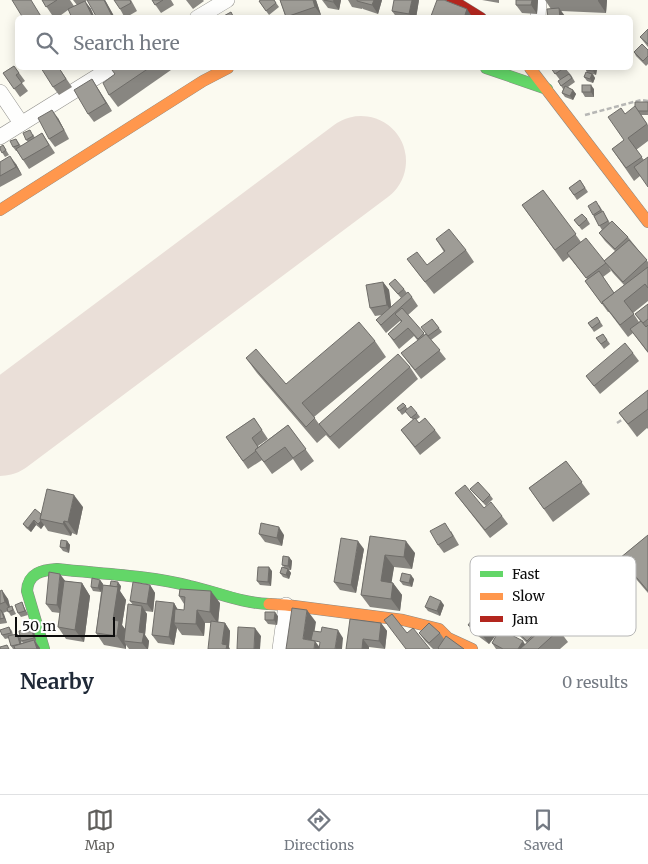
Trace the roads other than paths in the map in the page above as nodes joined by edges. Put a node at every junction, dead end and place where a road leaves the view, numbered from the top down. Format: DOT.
graph roads {
  1 [pos="227,0"];
  2 [pos="452,0"];
  3 [pos="539,0"];
  4 [pos="478,10"];
  5 [pos="202,15"];
  6 [pos="538,15"];
  7 [pos="108,70"];
  8 [pos="492,70"];
  9 [pos="532,70"];
  10 [pos="540,70"];
  11 [pos="207,72"];
  12 [pos="545,87"];
  13 [pos="0,92"];
  14 [pos="21,123"];
  15 [pos="0,137"];
  16 [pos="0,210"];
  17 [pos="648,222"];
  18 [pos="286,605"];
  19 [pos="44,649"];
  20 [pos="280,649"];
  21 [pos="472,649"];
  1 -- 5 [label="street"];
  2 -- 4 [label="street"];
  3 -- 6 [label="street"];
  7 -- 14 [label="street"];
  8 -- 12 [label="street"];
  9 -- 12 [label="street"];
  10 -- 12 [label="street"];
  11 -- 16 [label="street"];
  12 -- 17 [label="street"];
  13 -- 14 [label="street"];
  14 -- 15 [label="street"];
  18 -- 19 [label="street"];
  18 -- 20 [label="street"];
  18 -- 21 [label="street"];
}
